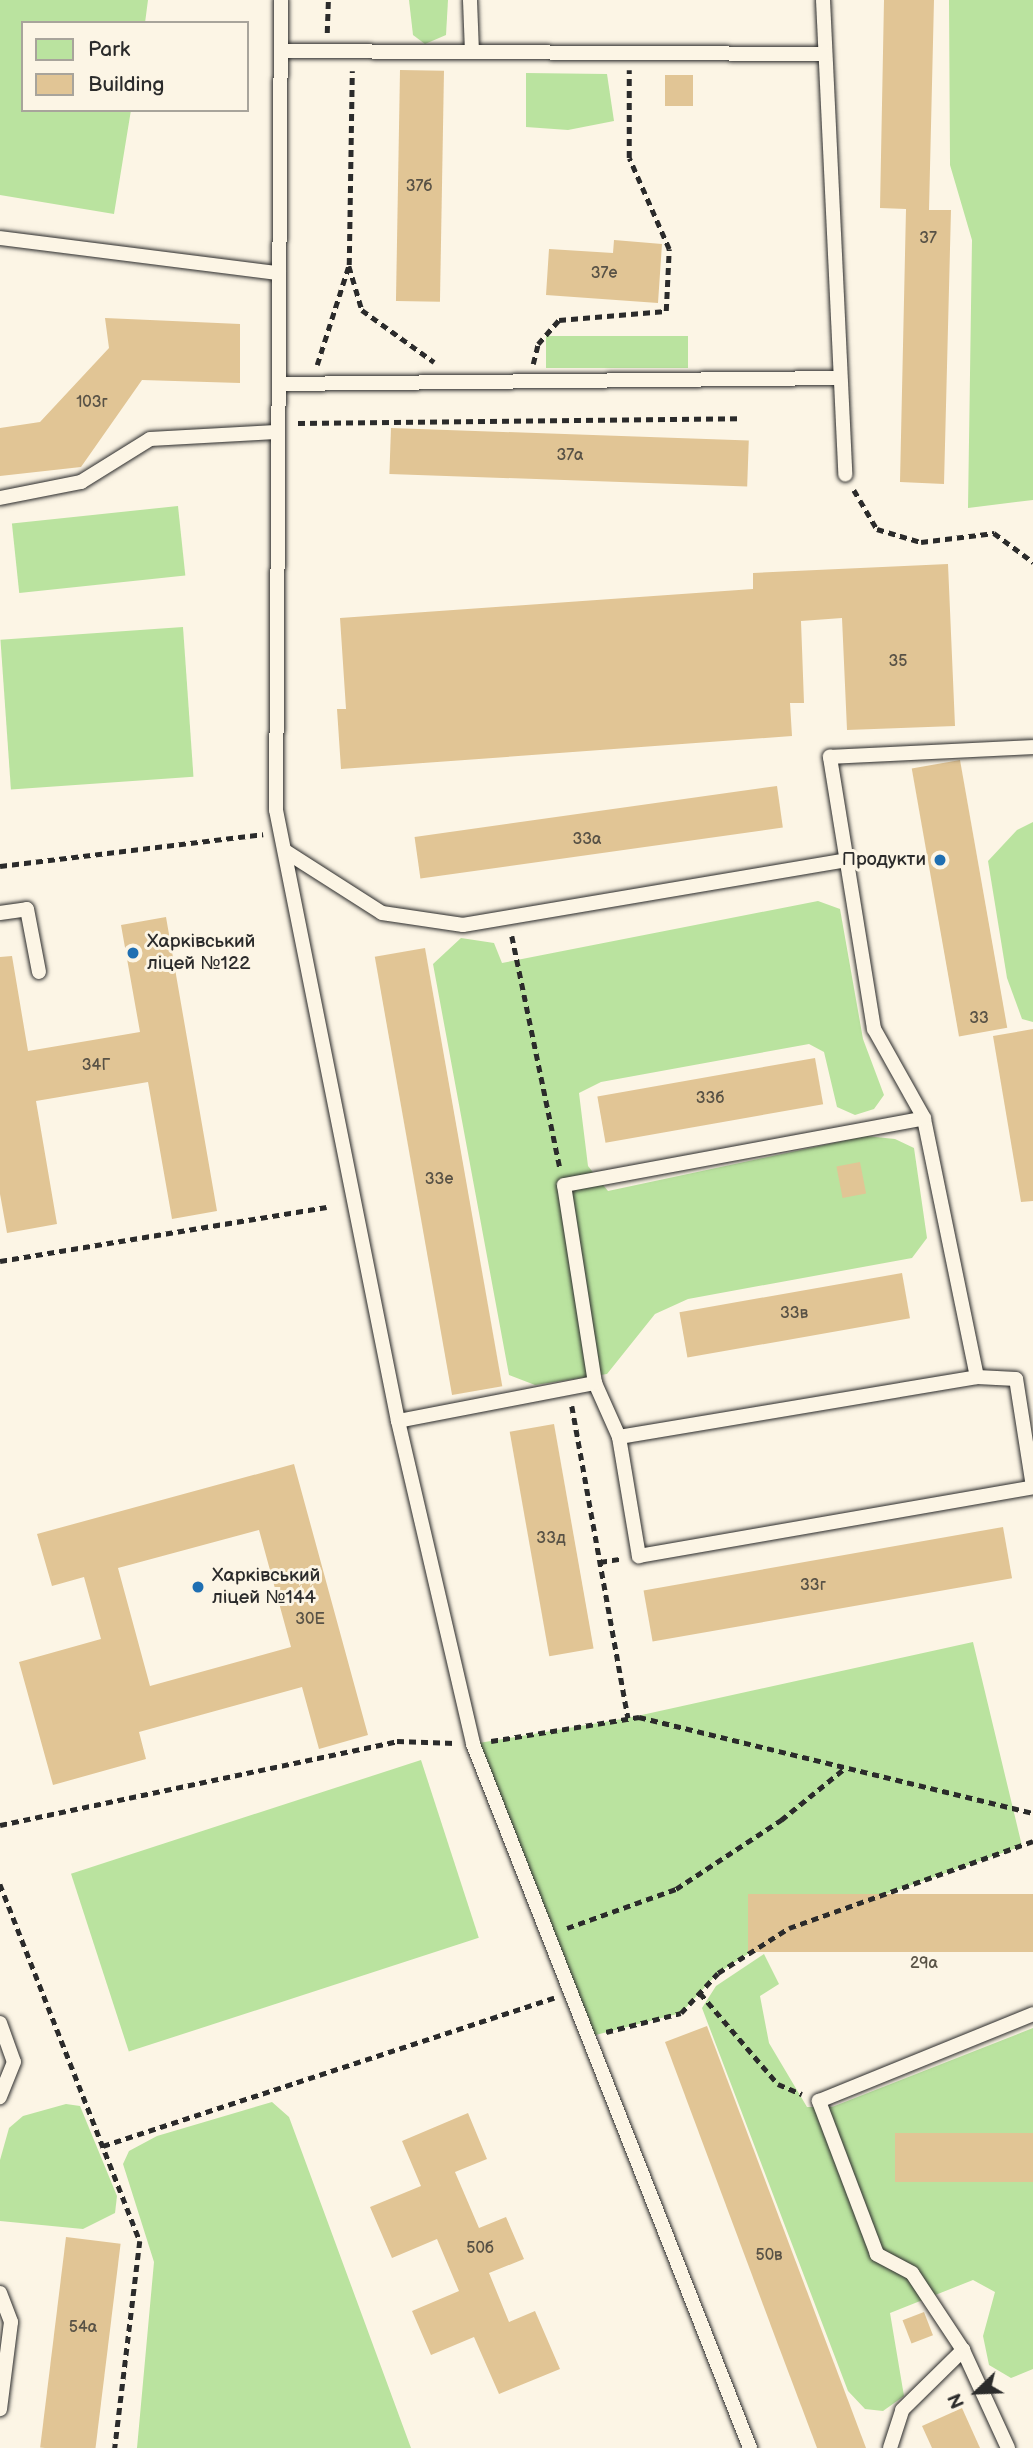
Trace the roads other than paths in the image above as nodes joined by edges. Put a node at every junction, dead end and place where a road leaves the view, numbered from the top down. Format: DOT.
graph roads {
  1 [pos="281,0"];
  2 [pos="470,0"];
  3 [pos="823,0"];
  4 [pos="281,51"];
  5 [pos="472,51"];
  6 [pos="825,54"];
  7 [pos="0,238"];
  8 [pos="279,273"];
  9 [pos="839,378"];
  10 [pos="279,384"];
  11 [pos="275,432"];
  12 [pos="845,474"];
  13 [pos="0,498"];
  14 [pos="1033,747"];
  15 [pos="285,851"];
  16 [pos="847,860"];
  17 [pos="0,913"];
  18 [pos="40,972"];
  19 [pos="925,1118"];
  20 [pos="977,1377"];
  21 [pos="595,1383"];
  22 [pos="398,1421"];
  23 [pos="619,1437"];
  24 [pos="1033,2014"];
  25 [pos="0,2023"];
  26 [pos="0,2096"];
  27 [pos="0,2293"];
  28 [pos="963,2350"];
  29 [pos="0,2409"];
  30 [pos="750,2448"];
  31 [pos="890,2448"];
  32 [pos="1008,2448"];
  1 -- 4 [label="lane"];
  2 -- 5 [label="lane"];
  3 -- 6 [label="lane"];
  4 -- 5 [label="lane"];
  4 -- 8 [label="lane"];
  5 -- 6 [label="lane"];
  6 -- 9 [label="lane"];
  7 -- 8 [label="lane"];
  8 -- 10 [label="lane"];
  9 -- 10 [label="lane"];
  9 -- 12 [label="lane"];
  10 -- 11 [label="lane"];
  11 -- 13 [label="lane"];
  11 -- 15 [label="lane"];
  14 -- 16 [label="lane"];
  15 -- 16 [label="lane"];
  15 -- 22 [label="lane"];
  16 -- 19 [label="lane"];
  17 -- 18 [label="lane"];
  19 -- 20 [label="lane"];
  19 -- 21 [label="lane"];
  20 -- 23 [label="lane"];
  20 -- 23 [label="lane"];
  21 -- 22 [label="lane"];
  21 -- 23 [label="lane"];
  22 -- 30 [label="lane"];
  24 -- 28 [label="lane"];
  25 -- 26 [label="lane"];
  27 -- 29 [label="lane"];
  28 -- 31 [label="lane"];
  28 -- 32 [label="lane"];
}
